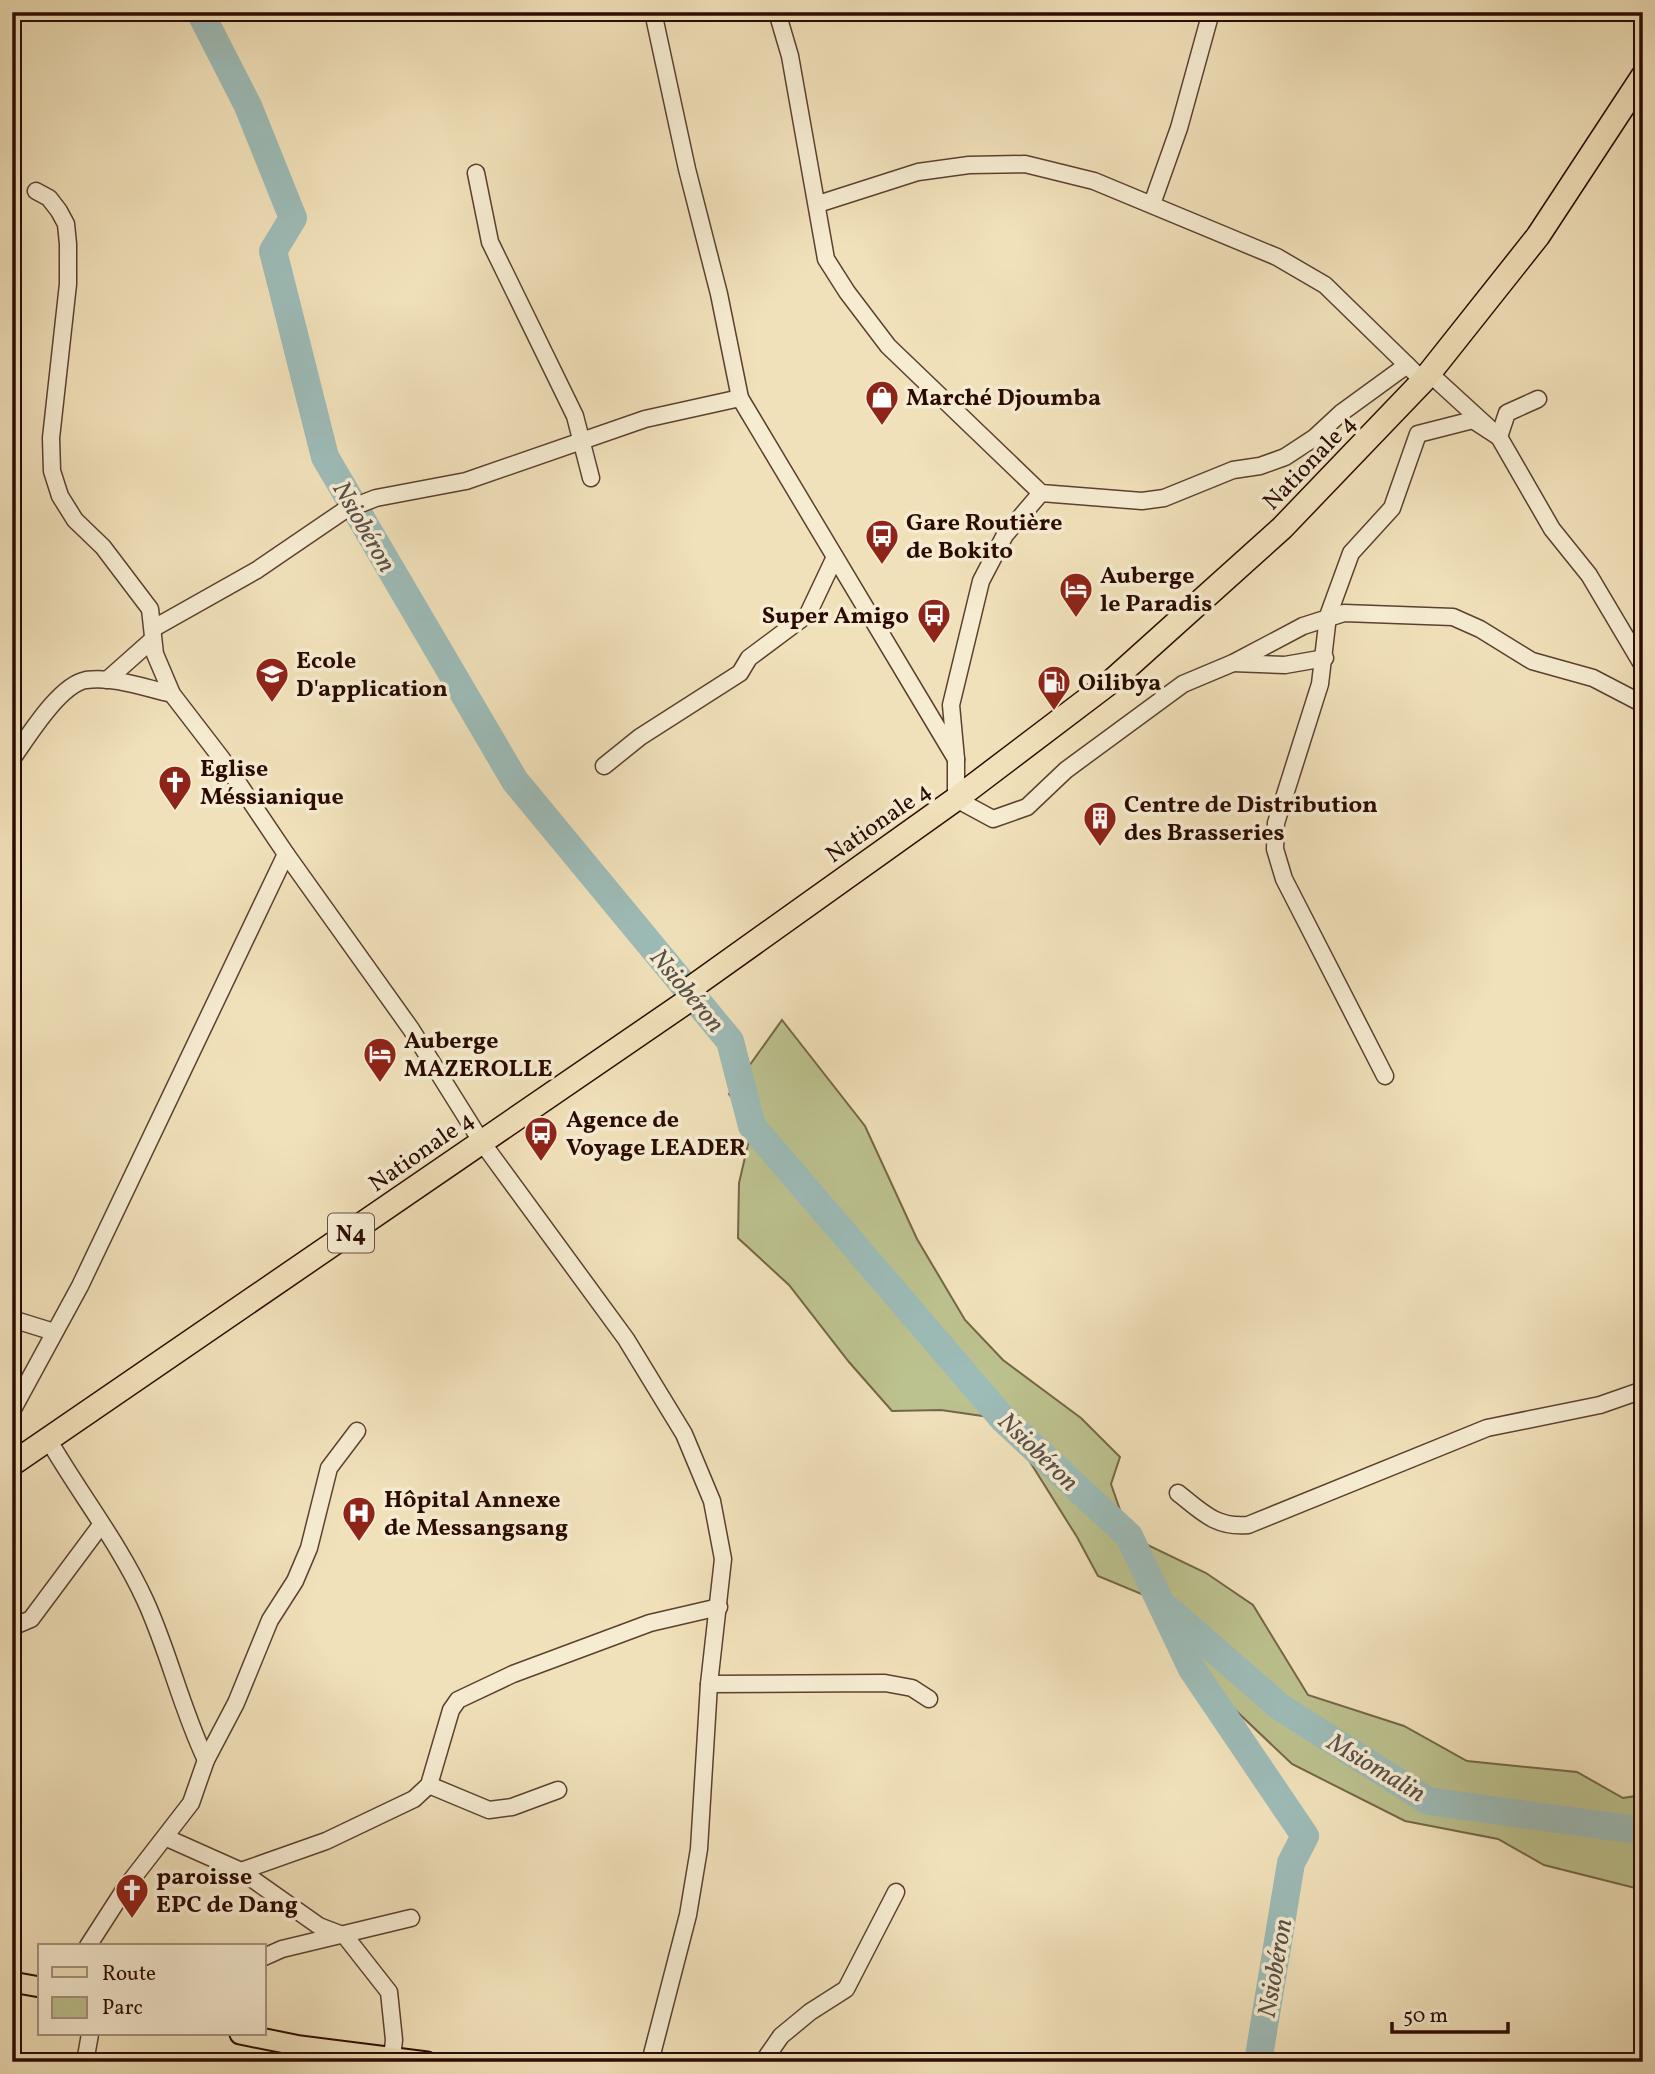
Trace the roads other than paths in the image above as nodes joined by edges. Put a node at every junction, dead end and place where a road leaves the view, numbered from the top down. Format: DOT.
graph roads {
  1 [pos="653,12"];
  2 [pos="777,12"];
  3 [pos="1211,12"];
  4 [pos="1643,76"];
  5 [pos="476,173"];
  6 [pos="36,191"];
  7 [pos="818,204"];
  8 [pos="1152,204"];
  9 [pos="1420,373"];
  10 [pos="740,398"];
  11 [pos="1538,399"];
  12 [pos="1499,437"];
  13 [pos="583,440"];
  14 [pos="590,478"];
  15 [pos="1041,493"];
  16 [pos="834,559"];
  17 [pos="1328,616"];
  18 [pos="153,634"];
  19 [pos="1325,658"];
  20 [pos="1233,663"];
  21 [pos="1643,666"];
  22 [pos="107,680"];
  23 [pos="172,694"];
  24 [pos="1643,704"];
  25 [pos="12,759"];
  26 [pos="956,760"];
  27 [pos="604,766"];
  28 [pos="956,799"];
  29 [pos="286,854"];
  30 [pos="1385,1076"];
  31 [pos="481,1141"];
  32 [pos="12,1319"];
  33 [pos="54,1332"];
  34 [pos="1643,1390"];
  35 [pos="12,1410"];
  36 [pos="357,1431"];
  37 [pos="48,1439"];
  38 [pos="12,1464"];
  39 [pos="1178,1493"];
  40 [pos="101,1525"];
  41 [pos="719,1606"];
  42 [pos="12,1627"];
  43 [pos="709,1684"];
  44 [pos="929,1699"];
  45 [pos="206,1760"];
  46 [pos="429,1785"];
  47 [pos="558,1790"];
  48 [pos="167,1838"];
  49 [pos="241,1871"];
  50 [pos="896,1892"];
  51 [pos="411,1918"];
  52 [pos="345,1936"];
  53 [pos="89,1944"];
  54 [pos="266,1956"];
  55 [pos="12,1982"];
  56 [pos="38,1987"];
  57 [pos="90,2036"];
  58 [pos="250,2036"];
  59 [pos="391,2057"];
  60 [pos="85,2062"];
  61 [pos="427,2062"];
  62 [pos="650,2062"];
  63 [pos="763,2062"];
  1 -- 10 [label="street"];
  2 -- 7 [label="street"];
  3 -- 8 [label="street"];
  4 -- 9 [label="highway, Nationale 4 / N4"];
  5 -- 13 [label="street"];
  6 -- 18 [label="street"];
  7 -- 8 [label="street"];
  7 -- 15 [label="street"];
  8 -- 9 [label="street"];
  9 -- 12 [label="street"];
  9 -- 15 [label="street"];
  9 -- 28 [label="highway, Nationale 4 / N4"];
  10 -- 13 [label="street"];
  10 -- 16 [label="street"];
  11 -- 12 [label="street"];
  12 -- 17 [label="street"];
  12 -- 21 [label="street"];
  13 -- 14 [label="street"];
  13 -- 18 [label="street"];
  15 -- 26 [label="street"];
  16 -- 26 [label="street"];
  16 -- 27 [label="street"];
  17 -- 19 [label="street"];
  17 -- 20 [label="street"];
  17 -- 24 [label="street"];
  18 -- 22 [label="street"];
  18 -- 23 [label="street"];
  19 -- 20 [label="street"];
  19 -- 30 [label="street"];
  20 -- 28 [label="street"];
  22 -- 23 [label="street"];
  22 -- 25 [label="street"];
  23 -- 29 [label="street"];
  26 -- 28 [label="street"];
  28 -- 31 [label="highway, Nationale 4 / N4"];
  29 -- 31 [label="street"];
  29 -- 33 [label="street"];
  31 -- 37 [label="highway, Nationale 4 / N4"];
  31 -- 41 [label="street"];
  32 -- 33 [label="street"];
  33 -- 35 [label="street"];
  34 -- 39 [label="street"];
  36 -- 45 [label="street"];
  37 -- 38 [label="highway, Nationale 4 / N4"];
  37 -- 40 [label="street"];
  40 -- 42 [label="street"];
  40 -- 45 [label="street"];
  41 -- 43 [label="street"];
  41 -- 46 [label="street"];
  43 -- 44 [label="street"];
  43 -- 62 [label="street"];
  45 -- 48 [label="street"];
  46 -- 47 [label="street"];
  46 -- 49 [label="street"];
  48 -- 49 [label="street"];
  48 -- 53 [label="street"];
  49 -- 52 [label="street"];
  50 -- 63 [label="street"];
  51 -- 52 [label="street"];
  52 -- 54 [label="street"];
  52 -- 59 [label="street"];
  55 -- 56 [label="main road"];
  57 -- 60 [label="street"];
  58 -- 59 [label="main road"];
  59 -- 61 [label="main road"];
}
